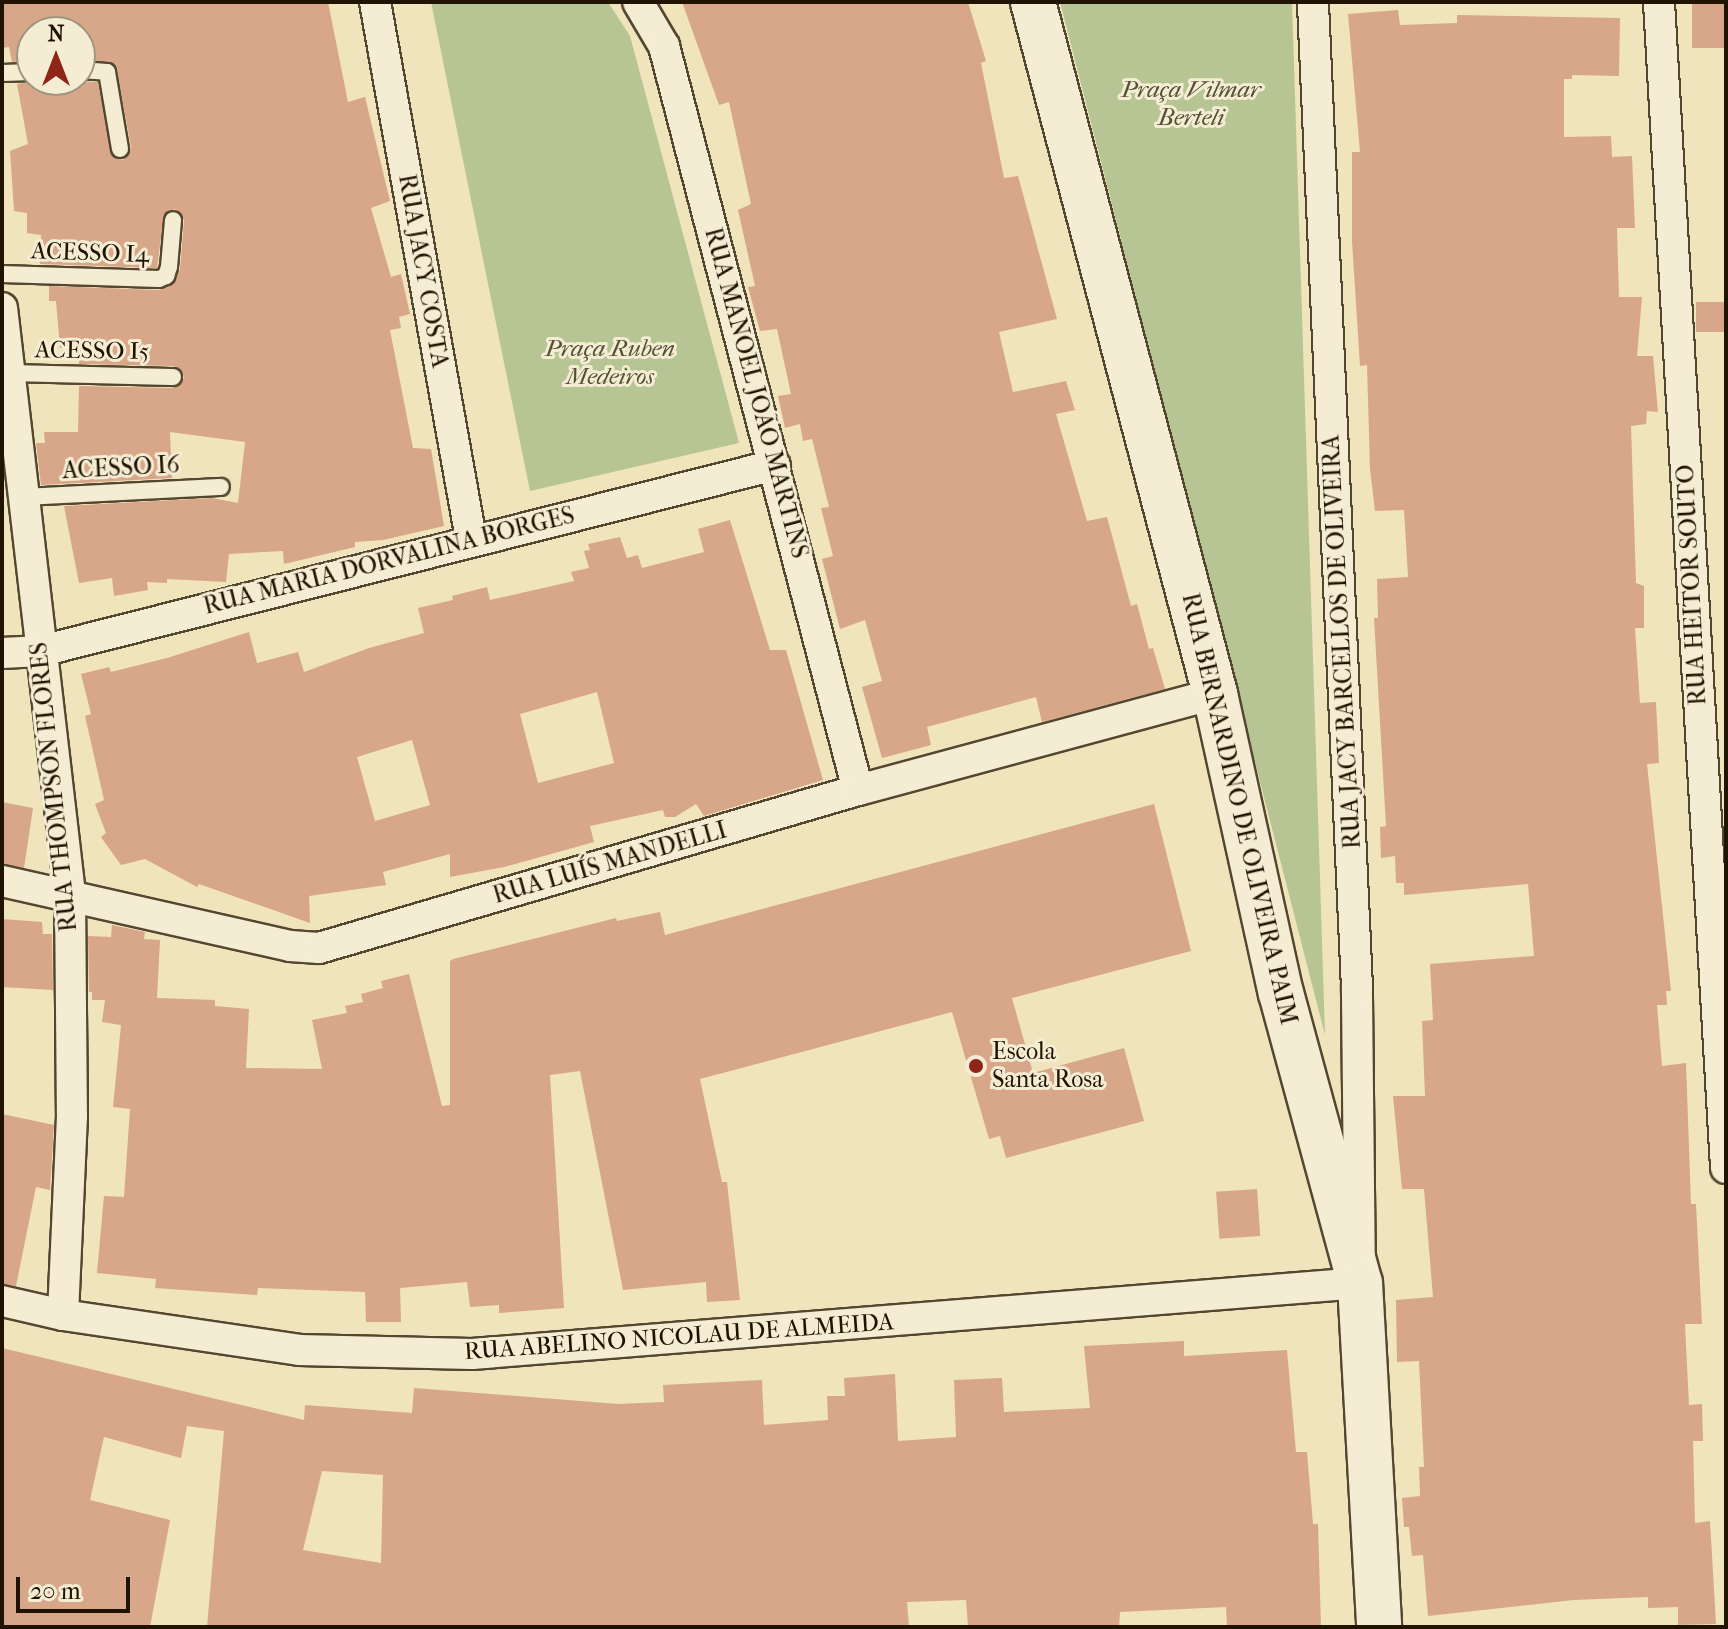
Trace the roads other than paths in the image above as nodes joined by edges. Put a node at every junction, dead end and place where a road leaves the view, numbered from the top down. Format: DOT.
graph roads {
  1 [pos="375,2"];
  2 [pos="638,2"];
  3 [pos="1033,2"];
  4 [pos="1313,2"];
  5 [pos="1659,2"];
  6 [pos="96,71"];
  7 [pos="120,149"];
  8 [pos="173,220"];
  9 [pos="2,274"];
  10 [pos="2,308"];
  11 [pos="9,373"];
  12 [pos="173,377"];
  13 [pos="775,465"];
  14 [pos="221,487"];
  15 [pos="22,497"];
  16 [pos="471,539"];
  17 [pos="41,651"];
  18 [pos="2,653"];
  19 [pos="1215,694"];
  20 [pos="858,790"];
  21 [pos="2,881"];
  22 [pos="70,894"];
  23 [pos="1726,1168"];
  24 [pos="1360,1283"];
  25 [pos="2,1301"];
  26 [pos="63,1315"];
  27 [pos="1379,1627"];
  1 -- 16 [label="street, RUA JACY COSTA"];
  2 -- 13 [label="street, RUA MANOEL JOÃO MARTINS"];
  3 -- 19 [label="street, RUA BERNARDINO DE OLIVEIRA PAIM"];
  4 -- 24 [label="street, RUA JACY BARCELLOS DE OLIVEIRA"];
  5 -- 23 [label="street, RUA HEITOR SOUTO"];
  6 -- 7 [label="lane"];
  8 -- 9 [label="lane, ACESSO I4"];
  10 -- 11 [label="street, RUA THOMPSON FLORES"];
  11 -- 12 [label="lane, ACESSO I5"];
  11 -- 15 [label="street, RUA THOMPSON FLORES"];
  13 -- 16 [label="street, RUA MARIA DORVALINA BORGES"];
  13 -- 20 [label="street, RUA MANOEL JOÃO MARTINS"];
  14 -- 15 [label="lane, ACESSO I6"];
  15 -- 17 [label="street, RUA THOMPSON FLORES"];
  16 -- 17 [label="street, RUA MARIA DORVALINA BORGES"];
  17 -- 18 [label="street, RUA MARIA DORVALINA BORGES"];
  17 -- 22 [label="street, RUA THOMPSON FLORES"];
  19 -- 20 [label="street, RUA LUÍS MANDELLI"];
  19 -- 24 [label="street, RUA BERNARDINO DE OLIVEIRA PAIM"];
  20 -- 22 [label="street, RUA LUÍS MANDELLI"];
  21 -- 22 [label="street, RUA LUÍS MANDELLI"];
  22 -- 26 [label="street, RUA THOMPSON FLORES"];
  24 -- 26 [label="street, RUA ABELINO NICOLAU DE ALMEIDA"];
  24 -- 27 [label="street, RUA BERNARDINO DE OLIVEIRA PAIM"];
  25 -- 26 [label="street, RUA ABELINO NICOLAU DE ALMEIDA"];
}
